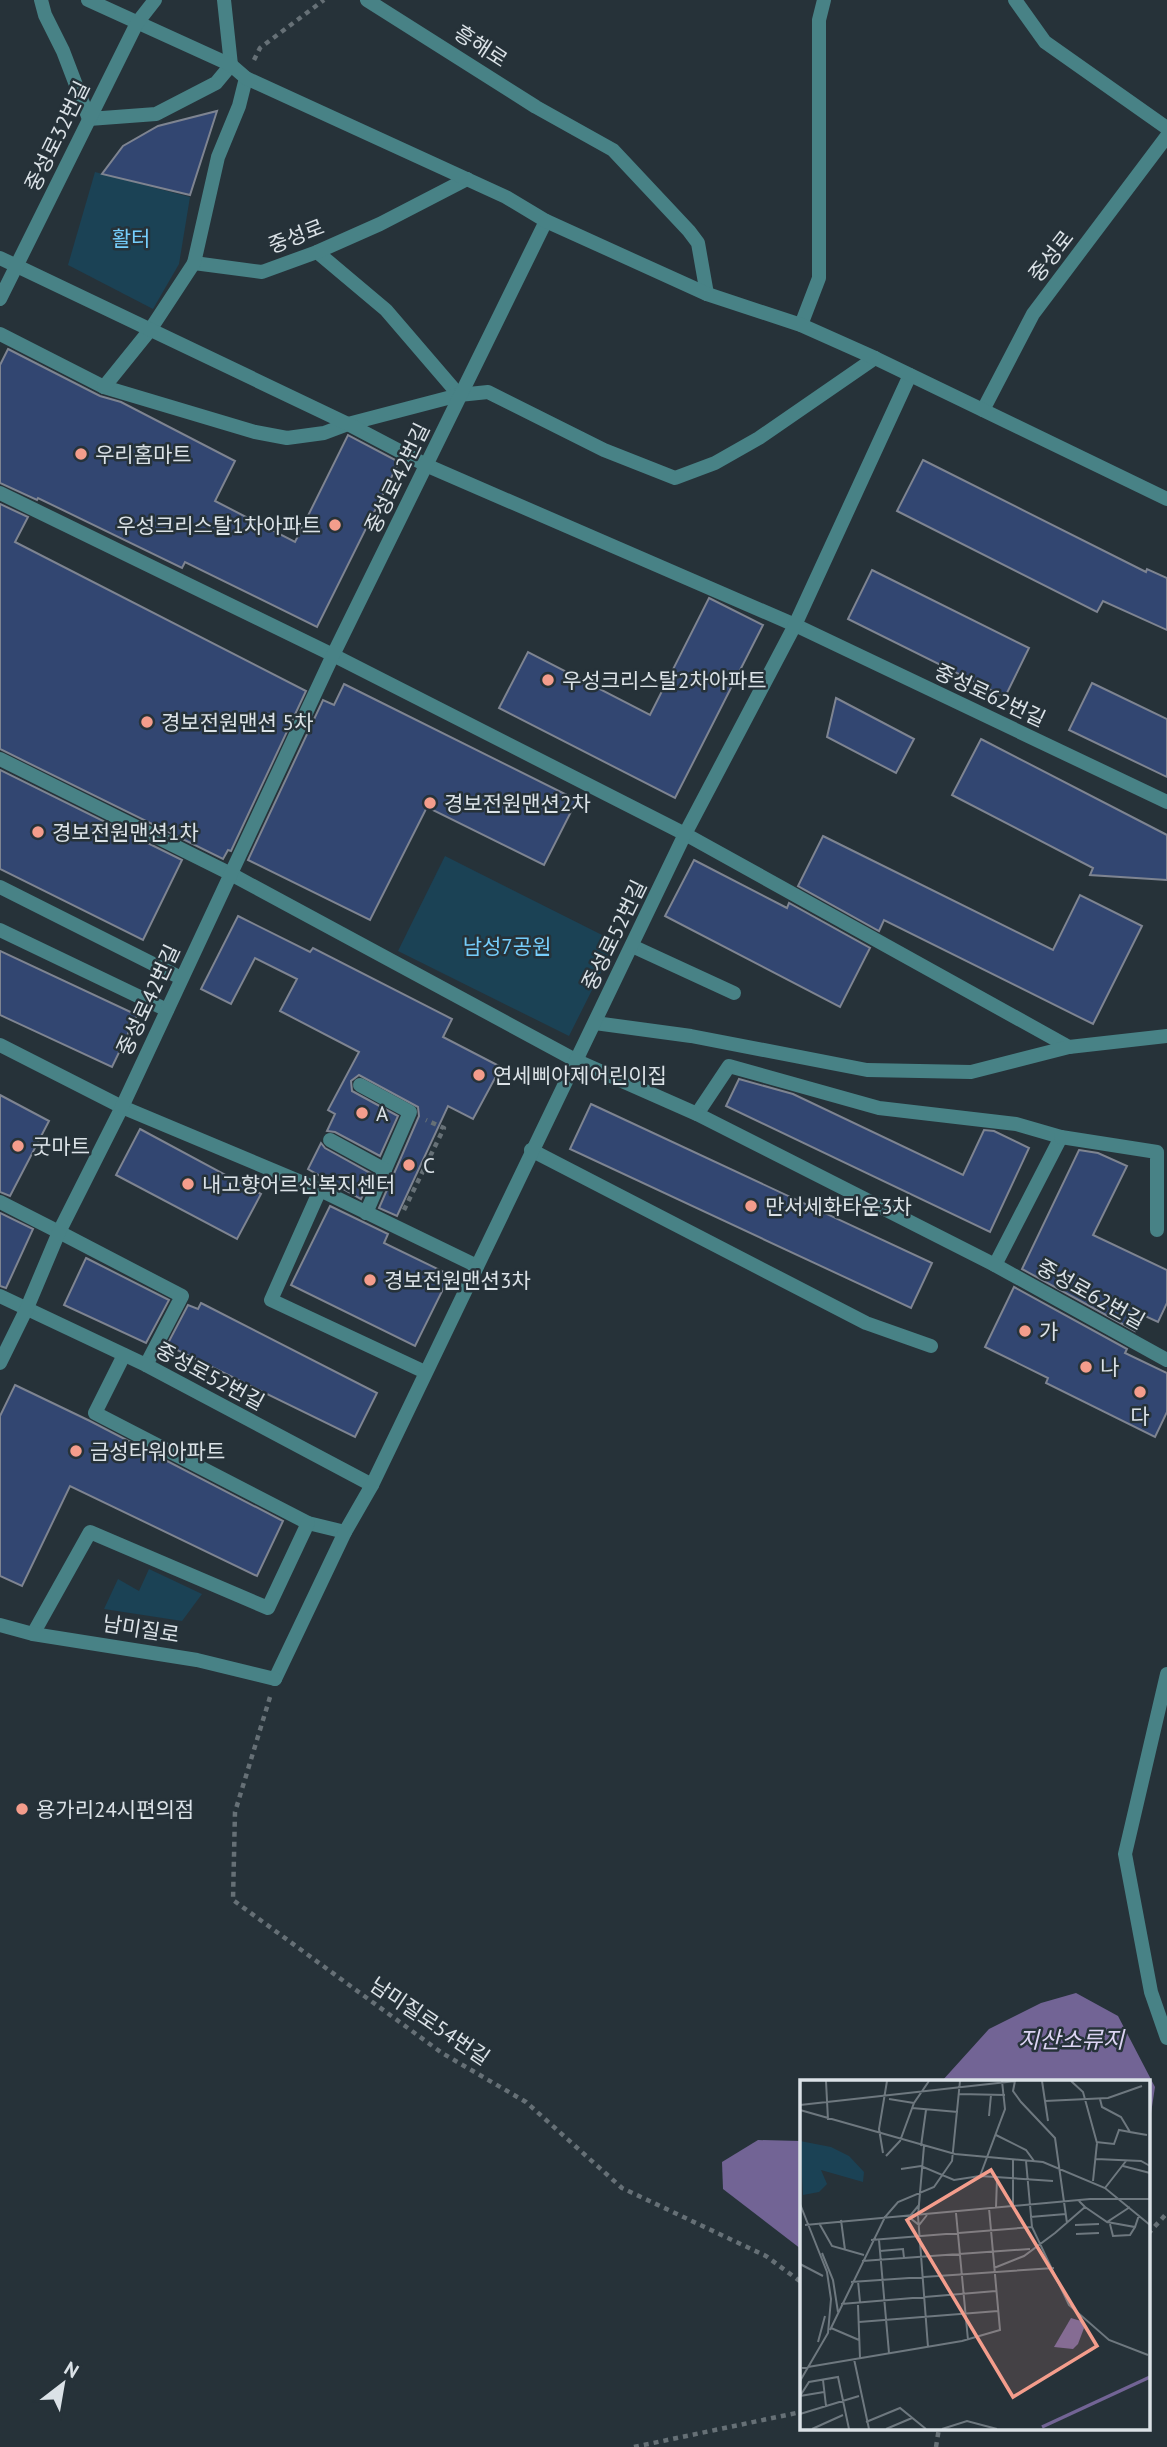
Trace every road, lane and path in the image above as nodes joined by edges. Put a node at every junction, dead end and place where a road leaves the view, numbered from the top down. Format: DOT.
graph roads {
  1 [pos="41,0"];
  2 [pos="88,0"];
  3 [pos="155,0"];
  4 [pos="224,0"];
  5 [pos="324,0"];
  6 [pos="367,0"];
  7 [pos="824,0"];
  8 [pos="1015,0"];
  9 [pos="137,23"];
  10 [pos="231,65"];
  11 [pos="246,78"];
  12 [pos="89,119"];
  13 [pos="1167,128"];
  14 [pos="1167,136"];
  15 [pos="467,178"];
  16 [pos="546,221"];
  17 [pos="317,253"];
  18 [pos="0,258"];
  19 [pos="194,263"];
  20 [pos="16,267"];
  21 [pos="707,294"];
  22 [pos="0,299"];
  23 [pos="801,325"];
  24 [pos="150,330"];
  25 [pos="0,334"];
  26 [pos="875,358"];
  27 [pos="910,374"];
  28 [pos="104,387"];
  29 [pos="459,395"];
  30 [pos="983,410"];
  31 [pos="348,424"];
  32 [pos="428,466"];
  33 [pos="0,493"];
  34 [pos="1167,498"];
  35 [pos="795,625"];
  36 [pos="333,655"];
  37 [pos="0,759"];
  38 [pos="1167,802"];
  39 [pos="685,834"];
  40 [pos="229,873"];
  41 [pos="0,887"];
  42 [pos="0,930"];
  43 [pos="632,946"];
  44 [pos="181,978"];
  45 [pos="734,993"];
  46 [pos="167,1010"];
  47 [pos="595,1023"];
  48 [pos="1167,1036"];
  49 [pos="0,1045"];
  50 [pos="1069,1047"];
  51 [pos="577,1061"];
  52 [pos="360,1085"];
  53 [pos="122,1107"];
  54 [pos="410,1112"];
  55 [pos="697,1114"];
  56 [pos="1061,1137"];
  57 [pos="330,1140"];
  58 [pos="531,1150"];
  59 [pos="385,1170"];
  60 [pos="320,1190"];
  61 [pos="0,1202"];
  62 [pos="366,1213"];
  63 [pos="396,1227"];
  64 [pos="1157,1230"];
  65 [pos="59,1231"];
  66 [pos="995,1265"];
  67 [pos="477,1266"];
  68 [pos="0,1296"];
  69 [pos="27,1308"];
  70 [pos="931,1346"];
  71 [pos="124,1355"];
  72 [pos="1167,1360"];
  73 [pos="0,1363"];
  74 [pos="146,1365"];
  75 [pos="425,1372"];
  76 [pos="372,1485"];
  77 [pos="308,1522"];
  78 [pos="345,1532"];
  79 [pos="0,1625"];
  80 [pos="33,1634"];
  81 [pos="1167,1674"];
  82 [pos="275,1679"];
  83 [pos="1167,2038"];
  84 [pos="1167,2213"];
  85 [pos="1150,2232"];
  86 [pos="800,2281"];
  87 [pos="800,2412"];
  88 [pos="634,2447"];
  1 -- 12 [label="street"];
  2 -- 9 [label="street"];
  3 -- 9 [label="street, 중성로32번길"];
  4 -- 10 [label="street"];
  5 -- 11 [label="path"];
  6 -- 21 [label="street, 흥해로"];
  7 -- 23 [label="street"];
  8 -- 13 [label="street"];
  9 -- 10 [label="street"];
  9 -- 12 [label="street, 중성로32번길"];
  10 -- 11 [label="street"];
  10 -- 12 [label="street"];
  11 -- 15 [label="street"];
  11 -- 19 [label="street"];
  12 -- 20 [label="street, 중성로32번길"];
  14 -- 30 [label="street, 중성로"];
  15 -- 16 [label="street"];
  15 -- 17 [label="street, 중성로"];
  16 -- 21 [label="street"];
  16 -- 29 [label="street, 중성로42번길"];
  17 -- 19 [label="street, 중성로"];
  17 -- 29 [label="street"];
  18 -- 20 [label="street"];
  19 -- 24 [label="street"];
  20 -- 22 [label="street, 중성로32번길"];
  20 -- 24 [label="street"];
  21 -- 23 [label="street"];
  23 -- 26 [label="street"];
  24 -- 28 [label="street"];
  24 -- 31 [label="street"];
  25 -- 28 [label="street"];
  26 -- 27 [label="street"];
  26 -- 29 [label="street"];
  27 -- 30 [label="street"];
  27 -- 35 [label="street, 중성로52번길"];
  28 -- 31 [label="street, 중성로42번길"];
  29 -- 31 [label="street, 중성로42번길"];
  29 -- 32 [label="street, 중성로42번길"];
  30 -- 34 [label="street"];
  31 -- 32 [label="street"];
  32 -- 35 [label="street"];
  32 -- 36 [label="street, 중성로42번길"];
  33 -- 36 [label="street"];
  35 -- 38 [label="street, 중성로62번길"];
  35 -- 39 [label="street, 중성로52번길"];
  36 -- 39 [label="street"];
  36 -- 40 [label="street, 중성로42번길"];
  37 -- 40 [label="street, 중성로62번길"];
  39 -- 43 [label="street, 중성로52번길"];
  39 -- 50 [label="street"];
  40 -- 44 [label="street, 중성로42번길"];
  40 -- 51 [label="street, 중성로62번길"];
  41 -- 44 [label="street"];
  42 -- 46 [label="street"];
  43 -- 45 [label="street"];
  43 -- 47 [label="street, 중성로52번길"];
  44 -- 46 [label="street, 중성로42번길"];
  46 -- 53 [label="street, 중성로42번길"];
  47 -- 50 [label="street"];
  47 -- 51 [label="street, 중성로52번길"];
  48 -- 50 [label="street"];
  49 -- 53 [label="street"];
  51 -- 55 [label="street, 중성로62번길"];
  51 -- 58 [label="street, 중성로52번길"];
  52 -- 54 [label="street"];
  53 -- 60 [label="street"];
  53 -- 65 [label="street, 중성로42번길"];
  54 -- 59 [label="street"];
  54 -- 63 [label="path"];
  55 -- 56 [label="street"];
  55 -- 66 [label="street, 중성로62번길"];
  56 -- 64 [label="street"];
  56 -- 66 [label="street"];
  57 -- 59 [label="street"];
  58 -- 67 [label="street, 중성로52번길"];
  58 -- 70 [label="street"];
  59 -- 62 [label="street"];
  60 -- 62 [label="street"];
  60 -- 75 [label="street"];
  61 -- 65 [label="street"];
  62 -- 63 [label="street"];
  63 -- 67 [label="street"];
  65 -- 69 [label="street, 중성로42번길"];
  65 -- 74 [label="street"];
  66 -- 72 [label="street, 중성로62번길"];
  67 -- 75 [label="street, 중성로52번길"];
  68 -- 69 [label="street"];
  69 -- 71 [label="street, 중성로52번길"];
  69 -- 73 [label="street, 중성로42번길"];
  71 -- 74 [label="street, 중성로52번길"];
  71 -- 77 [label="street"];
  74 -- 76 [label="street, 중성로52번길"];
  75 -- 76 [label="street, 중성로52번길"];
  76 -- 78 [label="street, 중성로52번길"];
  77 -- 78 [label="street"];
  77 -- 80 [label="street"];
  78 -- 82 [label="street, 중성로52번길"];
  79 -- 80 [label="street, 남미질로"];
  80 -- 82 [label="street, 남미질로"];
  81 -- 83 [label="street"];
  82 -- 86 [label="path, 남미질로54번길"];
  84 -- 85 [label="path"];
  87 -- 88 [label="path"];
}
